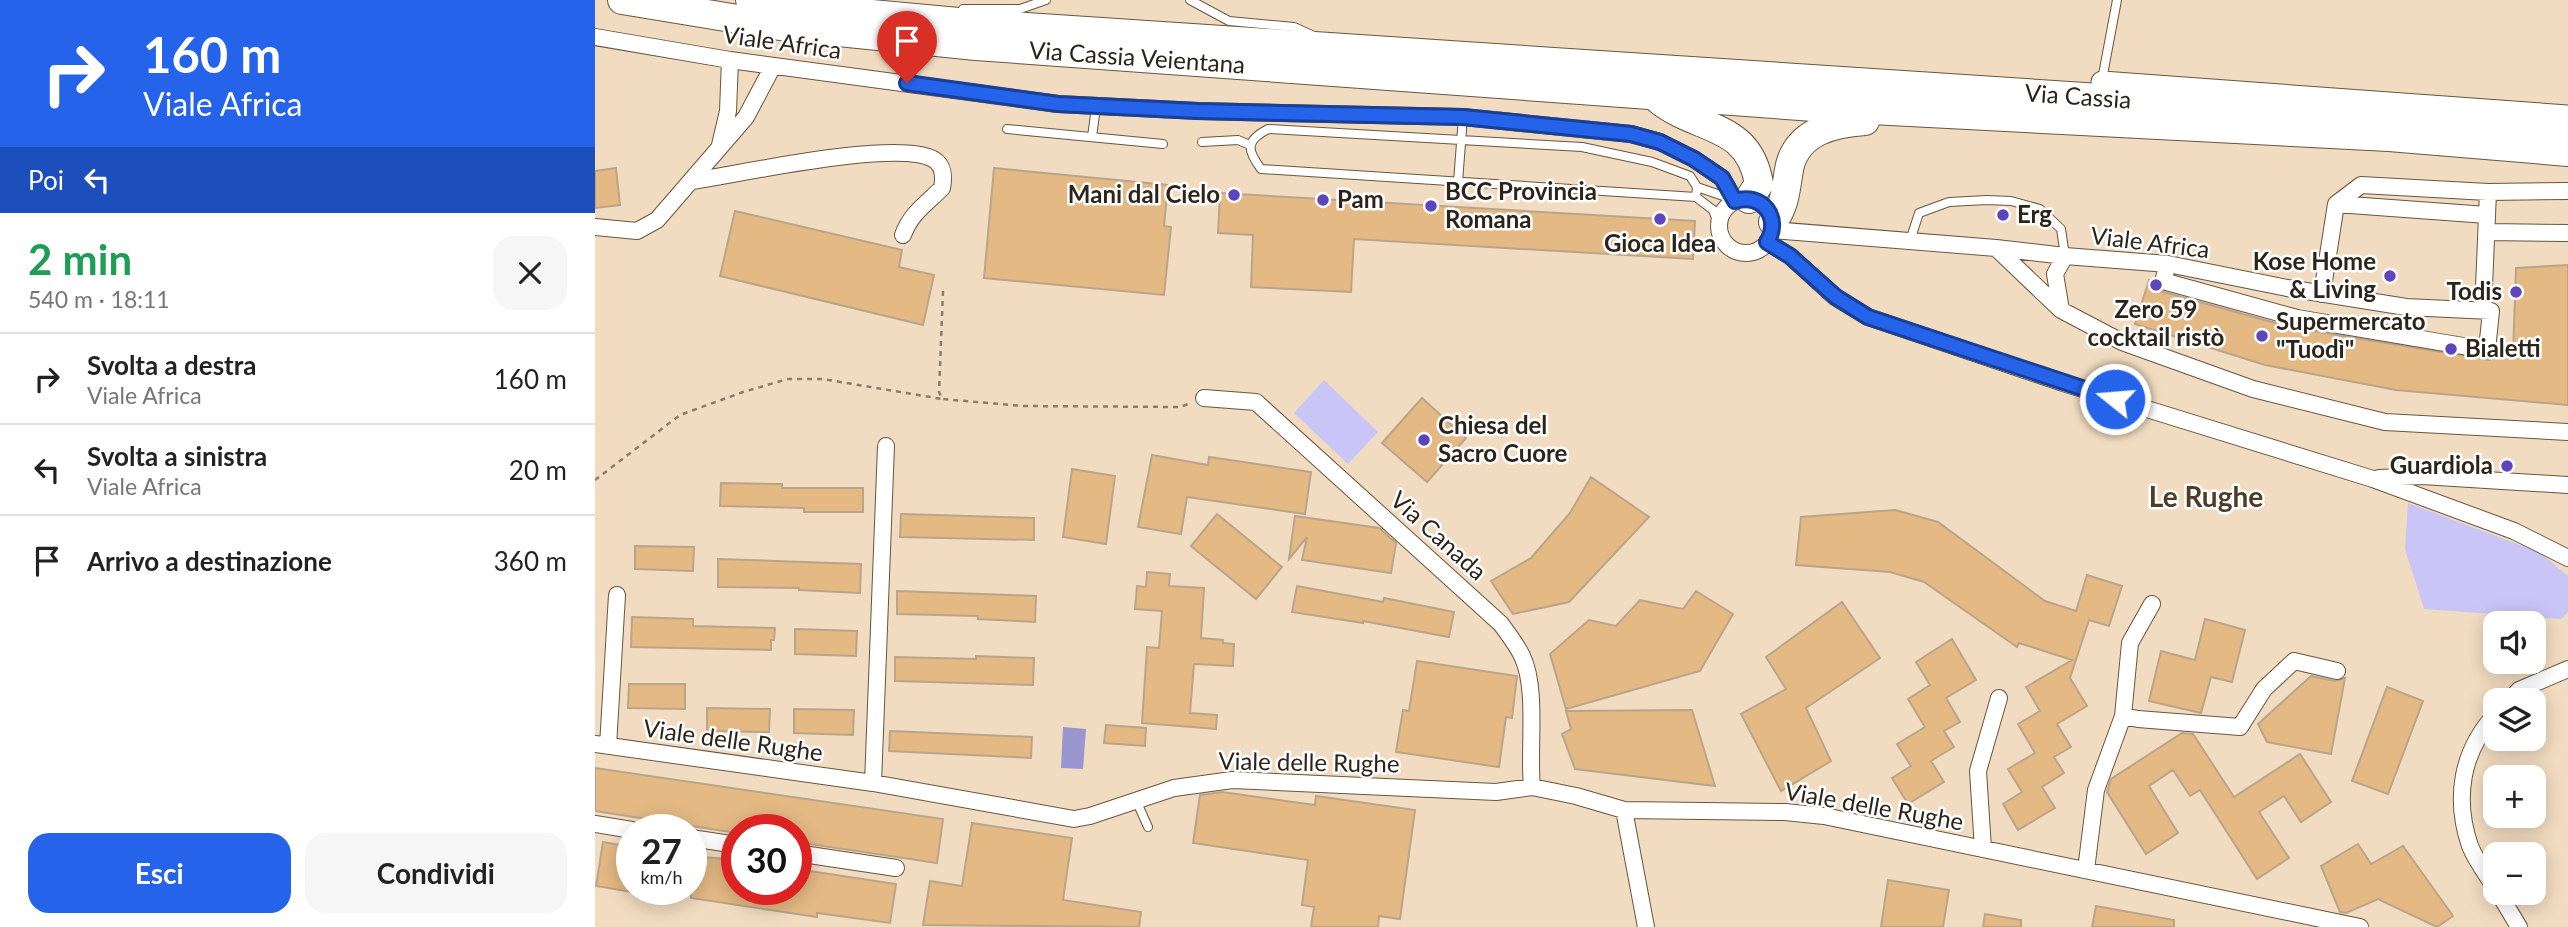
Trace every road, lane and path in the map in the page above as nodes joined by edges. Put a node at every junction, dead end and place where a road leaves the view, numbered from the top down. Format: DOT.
graph roads {
  1 [pos="622,0"];
  2 [pos="750,0"];
  3 [pos="1046,0"];
  4 [pos="1190,0"];
  5 [pos="2117,0"];
  6 [pos="954,8"];
  7 [pos="595,37"];
  8 [pos="1339,47"];
  9 [pos="730,60"];
  10 [pos="1588,64"];
  11 [pos="773,66"];
  12 [pos="1818,80"];
  13 [pos="2102,82"];
  14 [pos="1654,96"];
  15 [pos="1096,107"];
  16 [pos="1914,111"];
  17 [pos="2568,116"];
  18 [pos="1463,117"];
  19 [pos="1007,129"];
  20 [pos="2568,132"];
  21 [pos="1092,137"];
  22 [pos="1462,141"];
  23 [pos="1202,142"];
  24 [pos="1163,144"];
  25 [pos="1250,145"];
  26 [pos="720,147"];
  27 [pos="2568,152"];
  28 [pos="692,181"];
  29 [pos="1458,182"];
  30 [pos="1697,187"];
  31 [pos="2568,191"];
  32 [pos="2488,192"];
  33 [pos="1696,197"];
  34 [pos="1738,202"];
  35 [pos="2336,204"];
  36 [pos="2487,215"];
  37 [pos="595,228"];
  38 [pos="1720,229"];
  39 [pos="1771,232"];
  40 [pos="2487,232"];
  41 [pos="2568,233"];
  42 [pos="903,235"];
  43 [pos="1910,242"];
  44 [pos="1996,248"];
  45 [pos="2065,256"];
  46 [pos="2168,264"];
  47 [pos="943,291"];
  48 [pos="2322,294"];
  49 [pos="2061,310"];
  50 [pos="2483,311"];
  51 [pos="942,398"];
  52 [pos="1204,398"];
  53 [pos="2568,432"];
  54 [pos="886,446"];
  55 [pos="2374,479"];
  56 [pos="595,480"];
  57 [pos="2561,484"];
  58 [pos="2568,495"];
  59 [pos="2568,558"];
  60 [pos="617,595"];
  61 [pos="2152,604"];
  62 [pos="2568,669"];
  63 [pos="2337,671"];
  64 [pos="2524,688"];
  65 [pos="2000,698"];
  66 [pos="2123,716"];
  67 [pos="2483,730"];
  68 [pos="602,745"];
  69 [pos="873,783"];
  70 [pos="1532,787"];
  71 [pos="1136,800"];
  72 [pos="1624,810"];
  73 [pos="595,824"];
  74 [pos="616,827"];
  75 [pos="1148,827"];
  76 [pos="1983,849"];
  77 [pos="812,855"];
  78 [pos="2483,867"];
  79 [pos="897,868"];
  80 [pos="2086,870"];
  81 [pos="2506,905"];
  82 [pos="1646,927"];
  83 [pos="2360,927"];
  84 [pos="2519,927"];
  1 -- 14 [label="highway, Via Cassia Veientana"];
  2 -- 8 [label="highway, Via Cassia Veientana"];
  3 -- 6 [label="lane"];
  4 -- 8 [label="lane"];
  5 -- 13 [label="lane"];
  7 -- 9 [label="street, Viale Africa"];
  8 -- 10 [label="highway, Via Cassia Veientana"];
  9 -- 11 [label="street, Viale Africa"];
  9 -- 26 [label="street"];
  10 -- 12 [label="highway, Via Cassia"];
  11 -- 15 [label="street, Viale Africa"];
  11 -- 26 [label="street"];
  12 -- 13 [label="highway"];
  12 -- 20 [label="highway, Via Cassia"];
  13 -- 17 [label="street"];
  14 -- 16 [label="highway, Via Cassia"];
  14 -- 34 [label="highway"];
  15 -- 18 [label="street, Viale Africa"];
  15 -- 21 [label="lane"];
  16 -- 27 [label="highway, Via Cassia"];
  16 -- 39 [label="highway"];
  18 -- 22 [label="lane"];
  18 -- 34 [label="street, Viale Africa"];
  19 -- 21 [label="lane"];
  21 -- 24 [label="lane"];
  22 -- 25 [label="lane"];
  22 -- 29 [label="lane"];
  22 -- 30 [label="lane"];
  23 -- 25 [label="lane"];
  25 -- 29 [label="lane"];
  26 -- 28 [label="street"];
  28 -- 37 [label="street"];
  28 -- 42 [label="street"];
  29 -- 33 [label="lane"];
  30 -- 33 [label="lane"];
  30 -- 34 [label="lane"];
  31 -- 32 [label="street"];
  32 -- 35 [label="street"];
  32 -- 36 [label="street"];
  33 -- 38 [label="lane"];
  34 -- 38 [label="street"];
  34 -- 39 [label="street, Viale Africa"];
  35 -- 36 [label="street"];
  35 -- 48 [label="street"];
  36 -- 40 [label="street"];
  38 -- 39 [label="street"];
  39 -- 43 [label="street"];
  39 -- 55 [label="street, Viale Africa"];
  40 -- 41 [label="street"];
  40 -- 50 [label="street"];
  43 -- 44 [label="street"];
  43 -- 45 [label="lane"];
  44 -- 45 [label="street"];
  44 -- 49 [label="street"];
  45 -- 46 [label="street, Viale Africa"];
  45 -- 49 [label="street, Viale Africa"];
  46 -- 48 [label="street, Viale Africa"];
  46 -- 50 [label="street"];
  47 -- 51 [label="path"];
  48 -- 50 [label="street, Viale Africa"];
  49 -- 53 [label="street"];
  51 -- 52 [label="path"];
  51 -- 56 [label="path"];
  52 -- 70 [label="street, Via Canada"];
  54 -- 69 [label="street"];
  55 -- 57 [label="street"];
  55 -- 59 [label="street, Viale Africa"];
  57 -- 58 [label="street"];
  60 -- 68 [label="street"];
  61 -- 66 [label="street"];
  62 -- 64 [label="street"];
  63 -- 66 [label="street"];
  65 -- 76 [label="street, Viale delle Rughe"];
  66 -- 80 [label="street"];
  67 -- 78 [label="street"];
  68 -- 69 [label="street, Viale delle Rughe"];
  69 -- 71 [label="street, Viale delle Rughe"];
  70 -- 71 [label="street, Viale delle Rughe"];
  70 -- 72 [label="street, Viale delle Rughe"];
  71 -- 75 [label="lane"];
  72 -- 76 [label="street, Viale delle Rughe"];
  72 -- 82 [label="street"];
  73 -- 74 [label="street"];
  76 -- 80 [label="street, Viale delle Rughe"];
  77 -- 79 [label="street"];
  80 -- 83 [label="street, Viale delle Rughe"];
  81 -- 84 [label="street"];
}
